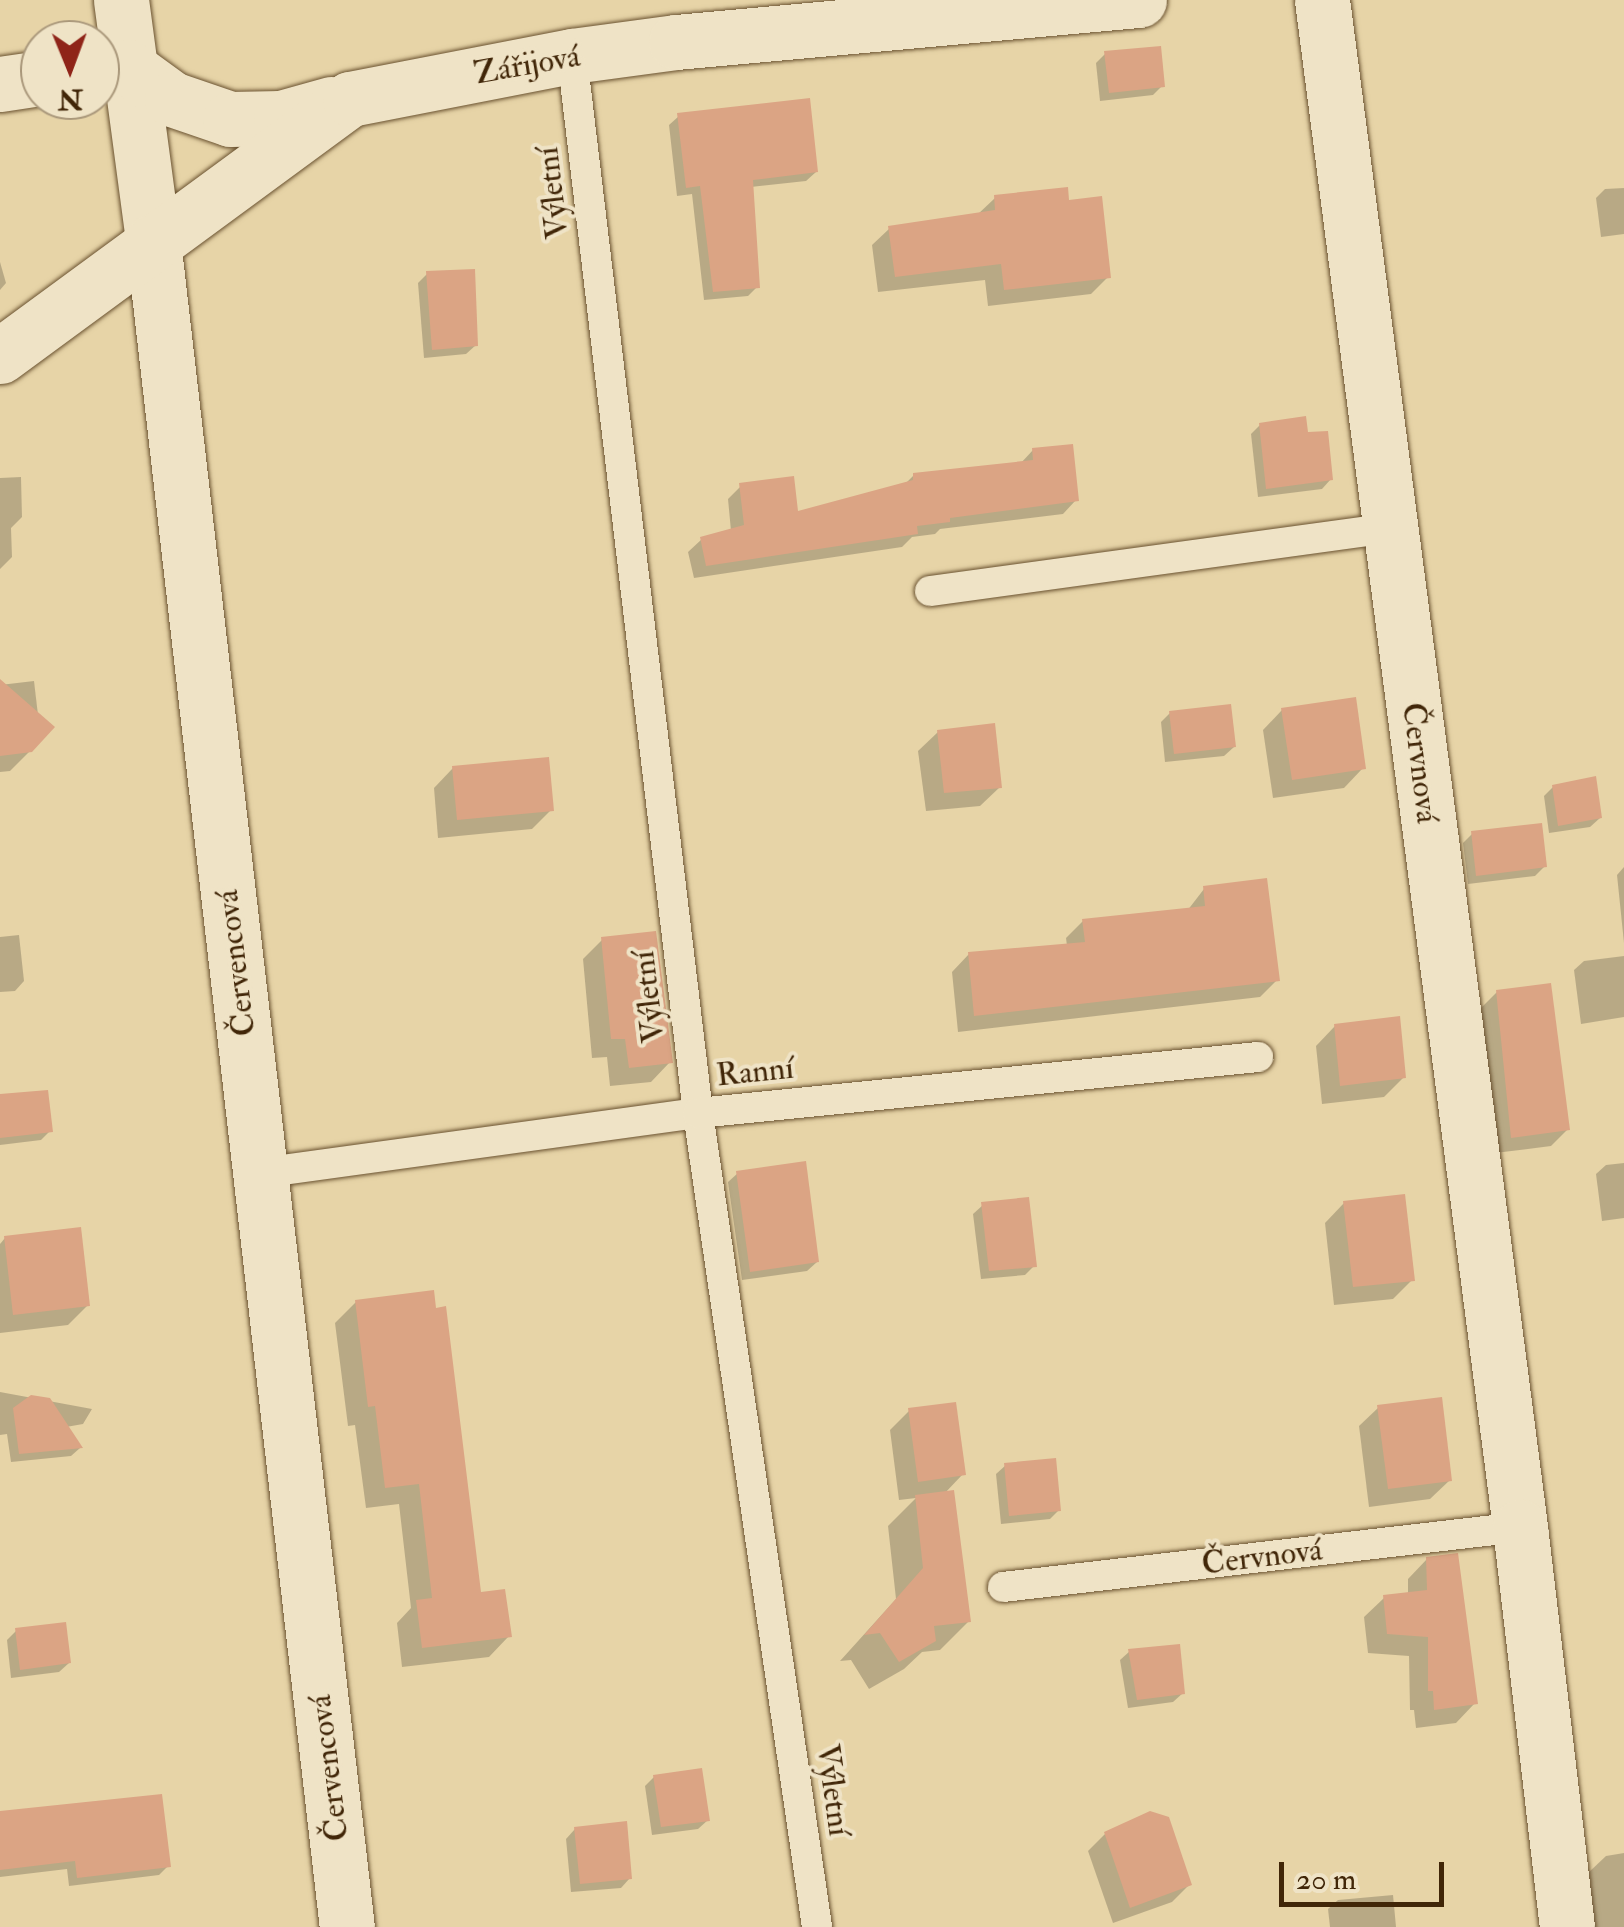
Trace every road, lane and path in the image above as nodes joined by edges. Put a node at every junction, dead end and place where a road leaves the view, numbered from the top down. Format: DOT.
graph roads {
  1 [pos="1139,0"];
  2 [pos="1322,0"];
  3 [pos="808,14"];
  4 [pos="572,56"];
  5 [pos="120,71"];
  6 [pos="120,95"];
  7 [pos="350,98"];
  8 [pos="153,241"];
  9 [pos="0,356"];
  10 [pos="1390,528"];
  11 [pos="930,591"];
  12 [pos="1258,1057"];
  13 [pos="698,1112"];
  14 [pos="260,1173"];
  15 [pos="1520,1527"];
  16 [pos="1003,1587"];
  17 [pos="347,1927"];
  18 [pos="817,1927"];
  19 [pos="1567,1927"];
  1 -- 3 [label="street, Zářijová"];
  2 -- 10 [label="street, Červnová"];
  3 -- 4 [label="street, Zářijová"];
  4 -- 7 [label="street, Zářijová"];
  4 -- 13 [label="lane, Výletní"];
  5 -- 7 [label="street"];
  6 -- 8 [label="street, Červencová"];
  7 -- 8 [label="street, Zářijová"];
  8 -- 9 [label="street, Zářijová"];
  8 -- 14 [label="street, Červencová"];
  10 -- 11 [label="lane"];
  10 -- 15 [label="street, Červnová"];
  12 -- 13 [label="lane, Ranní"];
  13 -- 14 [label="lane, Ranní"];
  13 -- 18 [label="lane, Výletní"];
  14 -- 17 [label="street, Červencová"];
  15 -- 16 [label="lane, Červnová"];
  15 -- 19 [label="street, Červnová"];
}
